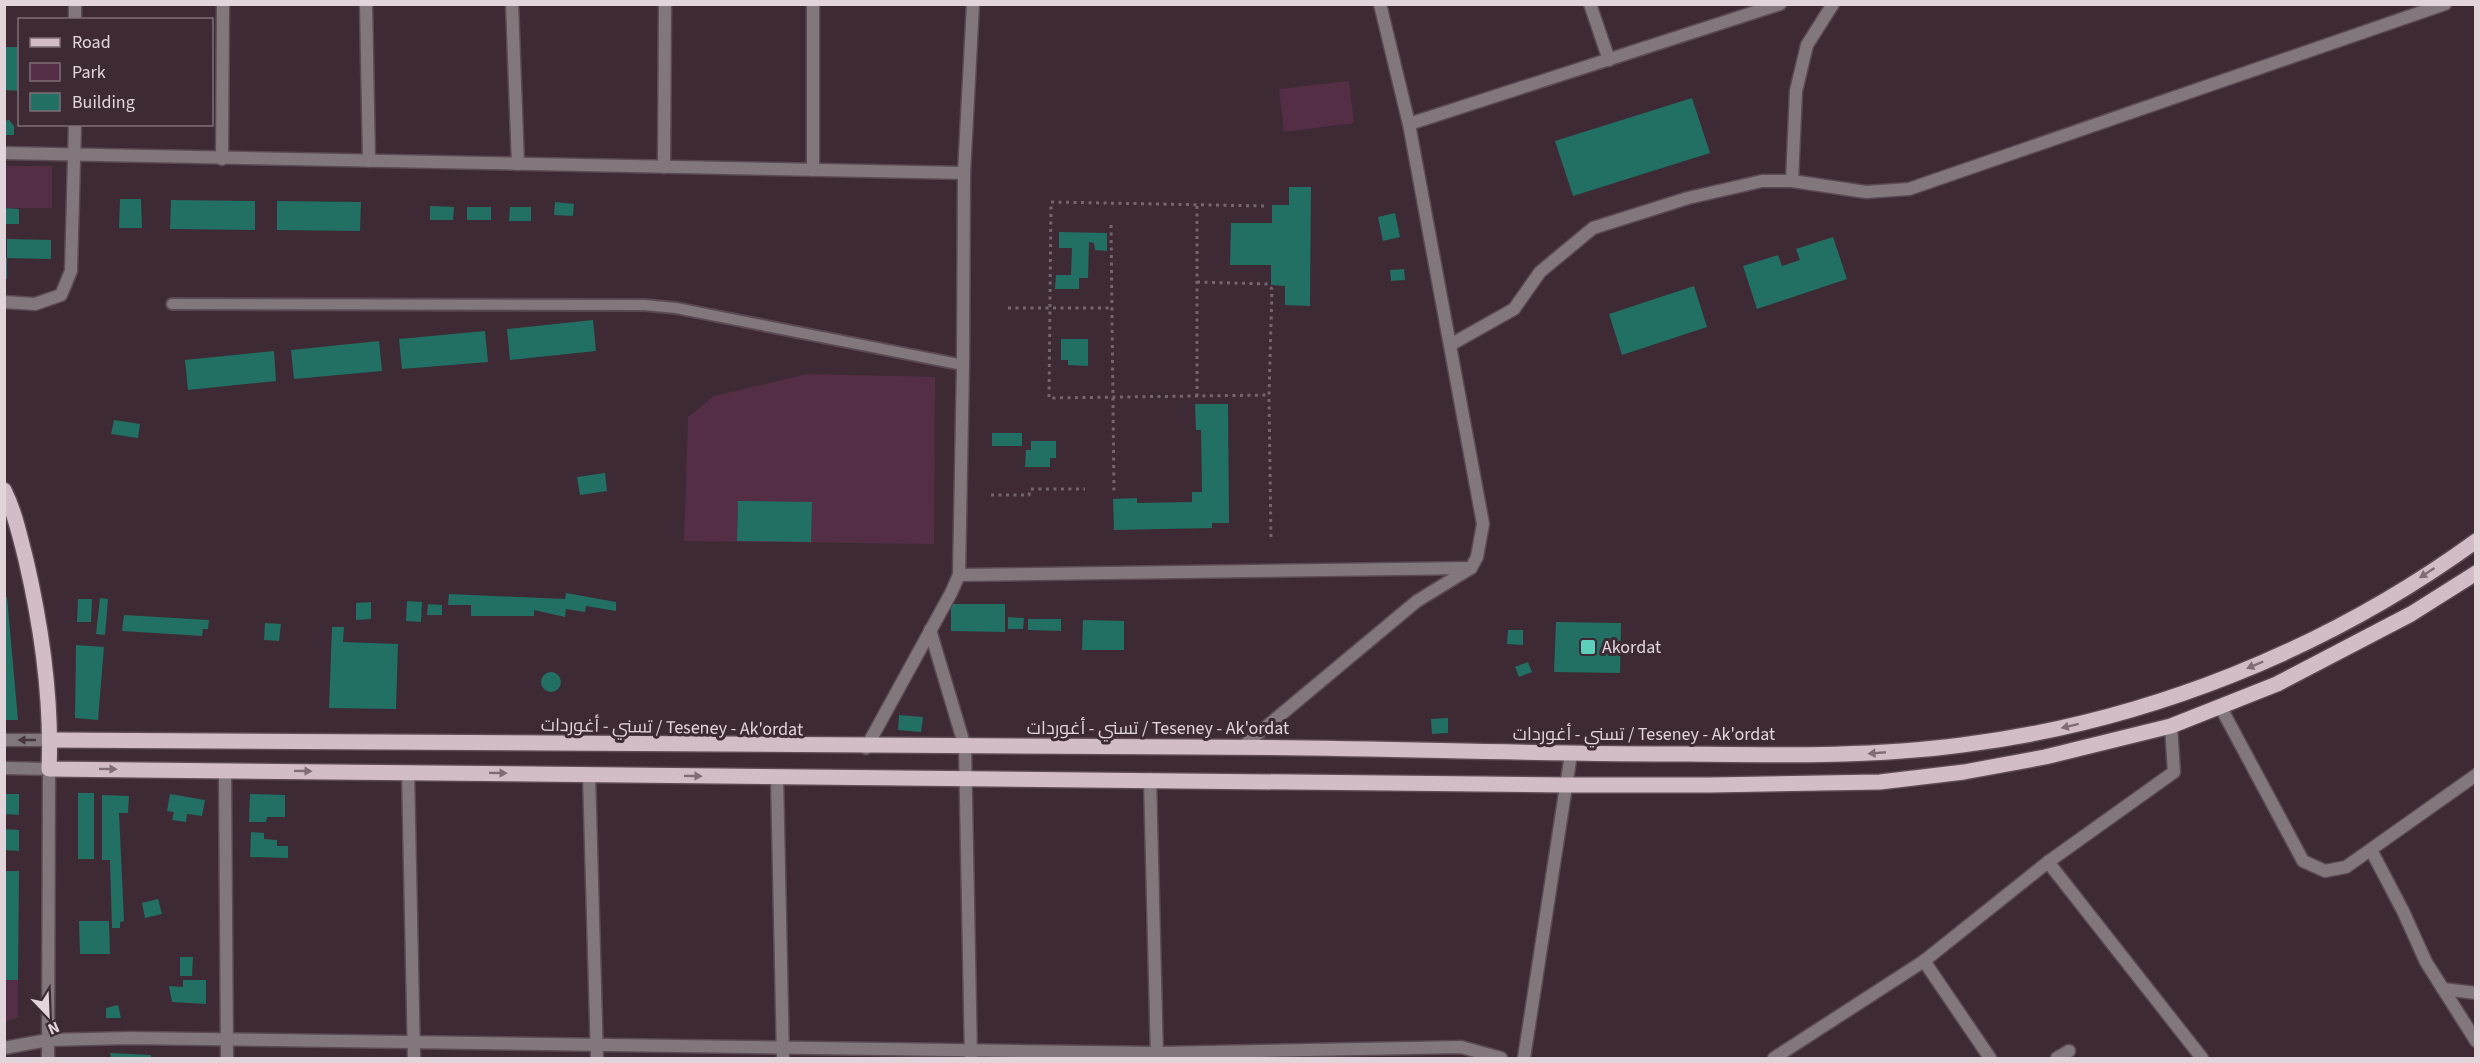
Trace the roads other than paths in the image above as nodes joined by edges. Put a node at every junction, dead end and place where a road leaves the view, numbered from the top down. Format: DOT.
graph roads {
  1 [pos="222,4"];
  2 [pos="366,4"];
  3 [pos="512,4"];
  4 [pos="665,4"];
  5 [pos="813,4"];
  6 [pos="973,4"];
  7 [pos="1380,4"];
  8 [pos="1590,4"];
  9 [pos="1780,4"];
  10 [pos="1833,4"];
  11 [pos="2445,4"];
  12 [pos="1744,10"];
  13 [pos="1609,60"];
  14 [pos="1409,124"];
  15 [pos="75,126"];
  16 [pos="4,153"];
  17 [pos="75,156"];
  18 [pos="222,159"];
  19 [pos="369,161"];
  20 [pos="518,164"];
  21 [pos="664,167"];
  22 [pos="813,170"];
  23 [pos="964,173"];
  24 [pos="1792,181"];
  25 [pos="4,302"];
  26 [pos="172,304"];
  27 [pos="1450,345"];
  28 [pos="963,365"];
  29 [pos="4,490"];
  30 [pos="11,527"];
  31 [pos="2475,541"];
  32 [pos="1471,568"];
  33 [pos="2475,573"];
  34 [pos="958,574"];
  35 [pos="930,630"];
  36 [pos="2220,706"];
  37 [pos="2171,726"];
  38 [pos="4,740"];
  39 [pos="50,740"];
  40 [pos="965,747"];
  41 [pos="1242,747"];
  42 [pos="866,748"];
  43 [pos="1571,754"];
  44 [pos="4,768"];
  45 [pos="49,769"];
  46 [pos="225,771"];
  47 [pos="408,772"];
  48 [pos="590,774"];
  49 [pos="2475,775"];
  50 [pos="777,777"];
  51 [pos="1150,779"];
  52 [pos="965,780"];
  53 [pos="1567,785"];
  54 [pos="2371,850"];
  55 [pos="2048,862"];
  56 [pos="1924,961"];
  57 [pos="2443,989"];
  58 [pos="2475,993"];
  59 [pos="228,1039"];
  60 [pos="48,1040"];
  61 [pos="414,1041"];
  62 [pos="2475,1041"];
  63 [pos="597,1044"];
  64 [pos="4,1048"];
  65 [pos="2069,1051"];
  66 [pos="783,1053"];
  67 [pos="971,1054"];
  68 [pos="1157,1056"];
  69 [pos="48,1059"];
  70 [pos="227,1059"];
  71 [pos="414,1059"];
  72 [pos="597,1059"];
  73 [pos="1501,1059"];
  74 [pos="1524,1059"];
  75 [pos="1774,1059"];
  76 [pos="1990,1059"];
  77 [pos="2057,1059"];
  78 [pos="2202,1059"];
  1 -- 18 [label="street"];
  2 -- 19 [label="street"];
  3 -- 20 [label="street"];
  4 -- 21 [label="street"];
  5 -- 22 [label="street"];
  6 -- 23 [label="street"];
  7 -- 14 [label="street"];
  8 -- 13 [label="street"];
  9 -- 12 [label="street"];
  10 -- 24 [label="street"];
  11 -- 24 [label="street"];
  12 -- 13 [label="street"];
  13 -- 14 [label="street"];
  14 -- 27 [label="street"];
  15 -- 17 [label="street"];
  16 -- 17 [label="street"];
  17 -- 18 [label="street"];
  17 -- 25 [label="street"];
  18 -- 19 [label="street"];
  19 -- 20 [label="street"];
  20 -- 21 [label="street"];
  21 -- 22 [label="street"];
  22 -- 23 [label="street"];
  23 -- 28 [label="street"];
  24 -- 27 [label="street"];
  26 -- 28 [label="lane"];
  27 -- 32 [label="street"];
  28 -- 34 [label="street"];
  29 -- 30 [label="main road"];
  30 -- 39 [label="main road"];
  31 -- 43 [label="main road, تسني - أغوردات / Teseney - Ak'ordat, one-way"];
  32 -- 34 [label="street"];
  32 -- 41 [label="street"];
  33 -- 36 [label="main road"];
  34 -- 35 [label="street"];
  35 -- 40 [label="street"];
  35 -- 42 [label="street"];
  36 -- 37 [label="main road"];
  36 -- 54 [label="street"];
  37 -- 53 [label="main road"];
  37 -- 55 [label="street"];
  39 -- 38 [label="street, one-way"];
  39 -- 42 [label="main road, تسني - أغوردات / Teseney - Ak'ordat"];
  39 -- 45 [label="main road"];
  40 -- 41 [label="main road, تسني - أغوردات / Teseney - Ak'ordat"];
  40 -- 42 [label="main road, تسني - أغوردات / Teseney - Ak'ordat"];
  40 -- 52 [label="street"];
  41 -- 43 [label="main road, تسني - أغوردات / Teseney - Ak'ordat"];
  43 -- 53 [label="street"];
  44 -- 45 [label="street"];
  45 -- 46 [label="main road, one-way"];
  45 -- 60 [label="street"];
  46 -- 47 [label="main road, one-way"];
  46 -- 59 [label="street"];
  47 -- 48 [label="main road, one-way"];
  47 -- 61 [label="street"];
  48 -- 50 [label="main road, one-way"];
  48 -- 63 [label="street"];
  49 -- 54 [label="street"];
  50 -- 52 [label="main road"];
  50 -- 66 [label="street"];
  51 -- 52 [label="main road"];
  51 -- 53 [label="main road"];
  51 -- 68 [label="street"];
  52 -- 67 [label="street"];
  53 -- 74 [label="street"];
  54 -- 57 [label="street"];
  55 -- 56 [label="street"];
  55 -- 78 [label="street"];
  56 -- 75 [label="street"];
  56 -- 76 [label="street"];
  57 -- 58 [label="street"];
  57 -- 62 [label="street"];
  59 -- 60 [label="street"];
  59 -- 61 [label="street"];
  59 -- 70 [label="street"];
  60 -- 64 [label="street"];
  60 -- 69 [label="street"];
  61 -- 63 [label="street"];
  61 -- 71 [label="street"];
  63 -- 66 [label="street"];
  63 -- 72 [label="street"];
  65 -- 77 [label="street"];
  66 -- 67 [label="street"];
  67 -- 68 [label="street"];
  68 -- 73 [label="street"];
}
